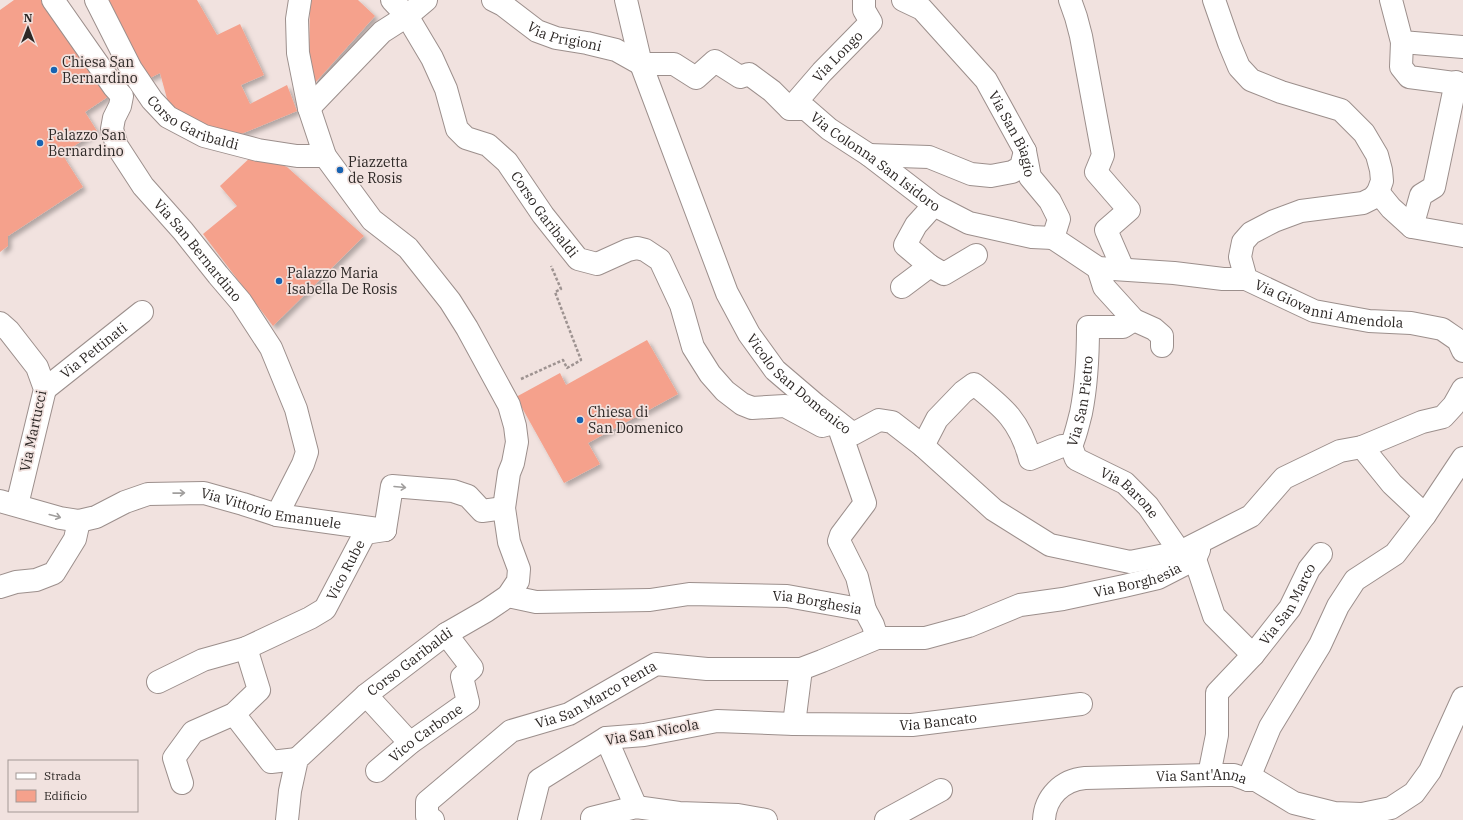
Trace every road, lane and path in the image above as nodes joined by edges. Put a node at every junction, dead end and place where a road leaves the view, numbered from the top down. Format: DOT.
graph roads {
  1 [pos="53,0"];
  2 [pos="96,0"];
  3 [pos="300,0"];
  4 [pos="392,0"];
  5 [pos="426,0"];
  6 [pos="493,0"];
  7 [pos="626,0"];
  8 [pos="864,0"];
  9 [pos="903,0"];
  10 [pos="1070,0"];
  11 [pos="1214,0"];
  12 [pos="1391,0"];
  13 [pos="407,16"];
  14 [pos="1402,42"];
  15 [pos="1463,47"];
  16 [pos="641,64"];
  17 [pos="1460,83"];
  18 [pos="309,108"];
  19 [pos="790,109"];
  20 [pos="1025,151"];
  21 [pos="869,155"];
  22 [pos="325,156"];
  23 [pos="1378,192"];
  24 [pos="934,205"];
  25 [pos="1412,227"];
  26 [pos="1463,236"];
  27 [pos="1053,238"];
  28 [pos="976,255"];
  29 [pos="550,264"];
  30 [pos="930,266"];
  31 [pos="1098,268"];
  32 [pos="1123,269"];
  33 [pos="1246,279"];
  34 [pos="902,287"];
  35 [pos="142,312"];
  36 [pos="1134,320"];
  37 [pos="0,323"];
  38 [pos="1162,346"];
  39 [pos="1463,351"];
  40 [pos="517,382"];
  41 [pos="45,389"];
  42 [pos="1463,389"];
  43 [pos="837,422"];
  44 [pos="923,446"];
  45 [pos="1071,446"];
  46 [pos="1362,447"];
  47 [pos="1463,458"];
  48 [pos="9,503"];
  49 [pos="504,508"];
  50 [pos="277,515"];
  51 [pos="1425,515"];
  52 [pos="79,521"];
  53 [pos="385,530"];
  54 [pos="1193,550"];
  55 [pos="1321,554"];
  56 [pos="0,588"];
  57 [pos="508,596"];
  58 [pos="865,610"];
  59 [pos="446,634"];
  60 [pos="877,638"];
  61 [pos="246,648"];
  62 [pos="1253,655"];
  63 [pos="801,668"];
  64 [pos="158,682"];
  65 [pos="366,696"];
  66 [pos="1463,698"];
  67 [pos="1081,704"];
  68 [pos="234,714"];
  69 [pos="794,724"];
  70 [pos="606,738"];
  71 [pos="410,743"];
  72 [pos="297,759"];
  73 [pos="377,771"];
  74 [pos="1209,774"];
  75 [pos="1248,780"];
  76 [pos="182,783"];
  77 [pos="941,790"];
  78 [pos="636,807"];
  79 [pos="430,811"];
  80 [pos="1045,812"];
  81 [pos="592,818"];
  82 [pos="287,820"];
  83 [pos="412,820"];
  84 [pos="529,820"];
  85 [pos="766,820"];
  86 [pos="886,820"];
  1 -- 50 [label="street, Via San Bernardino"];
  2 -- 22 [label="street, Corso Garibaldi"];
  3 -- 18 [label="street"];
  4 -- 13 [label="street, Corso Garibaldi"];
  5 -- 13 [label="street"];
  6 -- 16 [label="street, Via Prigioni"];
  7 -- 16 [label="street"];
  8 -- 19 [label="street, Via Longo"];
  9 -- 20 [label="street, Via San Biagio"];
  10 -- 32 [label="street"];
  11 -- 23 [label="street"];
  12 -- 14 [label="street"];
  13 -- 18 [label="street"];
  13 -- 43 [label="street, Corso Garibaldi"];
  14 -- 15 [label="street"];
  14 -- 17 [label="street"];
  16 -- 19 [label="street"];
  16 -- 43 [label="street, Vicolo San Domenico"];
  17 -- 25 [label="street"];
  18 -- 22 [label="street"];
  19 -- 21 [label="street, Via Colonna San Isidoro"];
  20 -- 21 [label="street"];
  20 -- 27 [label="street, Via San Biagio"];
  21 -- 24 [label="street, Via Colonna San Isidoro"];
  22 -- 49 [label="street, Corso Garibaldi"];
  23 -- 25 [label="street"];
  23 -- 33 [label="street, Via Giovanni Amendola"];
  24 -- 27 [label="street, Via Colonna San Isidoro"];
  24 -- 30 [label="street"];
  25 -- 26 [label="street"];
  27 -- 31 [label="street"];
  28 -- 30 [label="street"];
  29 -- 40 [label="path"];
  30 -- 34 [label="street"];
  31 -- 32 [label="street"];
  31 -- 36 [label="street"];
  32 -- 33 [label="street"];
  33 -- 39 [label="street, Via Giovanni Amendola"];
  35 -- 41 [label="street, Via Pettinati"];
  36 -- 38 [label="street"];
  36 -- 45 [label="street, Via San Pietro"];
  37 -- 41 [label="street, Via Martucci"];
  41 -- 48 [label="street, Via Martucci"];
  42 -- 46 [label="street"];
  43 -- 44 [label="street, Vicolo San Domenico"];
  43 -- 58 [label="street"];
  44 -- 45 [label="street, Via San Pietro"];
  44 -- 54 [label="street, Vicolo San Domenico"];
  45 -- 54 [label="street, Via Barone"];
  46 -- 51 [label="street"];
  46 -- 54 [label="street"];
  47 -- 51 [label="street"];
  48 -- 52 [label="street, Via Vittorio Emanuele, one-way"];
  53 -- 49 [label="street, one-way"];
  49 -- 57 [label="street, Corso Garibaldi"];
  52 -- 50 [label="street, Via Vittorio Emanuele, one-way"];
  50 -- 53 [label="street, Via Vittorio Emanuele"];
  51 -- 75 [label="street"];
  52 -- 56 [label="street"];
  53 -- 61 [label="street, Vico Rube"];
  54 -- 60 [label="street, Via Borghesia"];
  54 -- 62 [label="street, Via San Marco"];
  55 -- 62 [label="street, Via San Marco"];
  57 -- 58 [label="street, Via Borghesia"];
  57 -- 59 [label="street, Corso Garibaldi"];
  58 -- 60 [label="street, Via Borghesia"];
  59 -- 65 [label="street, Corso Garibaldi"];
  59 -- 71 [label="street, Vico Carbone"];
  60 -- 63 [label="street, Via San Marco Penta"];
  61 -- 64 [label="street, Vico Rube"];
  61 -- 68 [label="street"];
  62 -- 74 [label="street, Via San Marco"];
  63 -- 69 [label="street"];
  63 -- 79 [label="street, Via San Marco Penta"];
  65 -- 71 [label="street"];
  65 -- 72 [label="street, Corso Garibaldi"];
  66 -- 75 [label="street, Via Sant'Anna"];
  67 -- 69 [label="street, Via Bancato"];
  68 -- 72 [label="street"];
  68 -- 76 [label="street"];
  69 -- 70 [label="street, Via San Nicola"];
  70 -- 78 [label="street"];
  70 -- 84 [label="street, Via San Nicola"];
  71 -- 73 [label="street, Vico Carbone"];
  72 -- 82 [label="street"];
  74 -- 75 [label="street, Via Sant'Anna"];
  74 -- 80 [label="street, Via Sant'Anna"];
  77 -- 86 [label="street"];
  78 -- 81 [label="street"];
  78 -- 85 [label="street"];
  79 -- 83 [label="street, Via San Marco Penta"];
}
